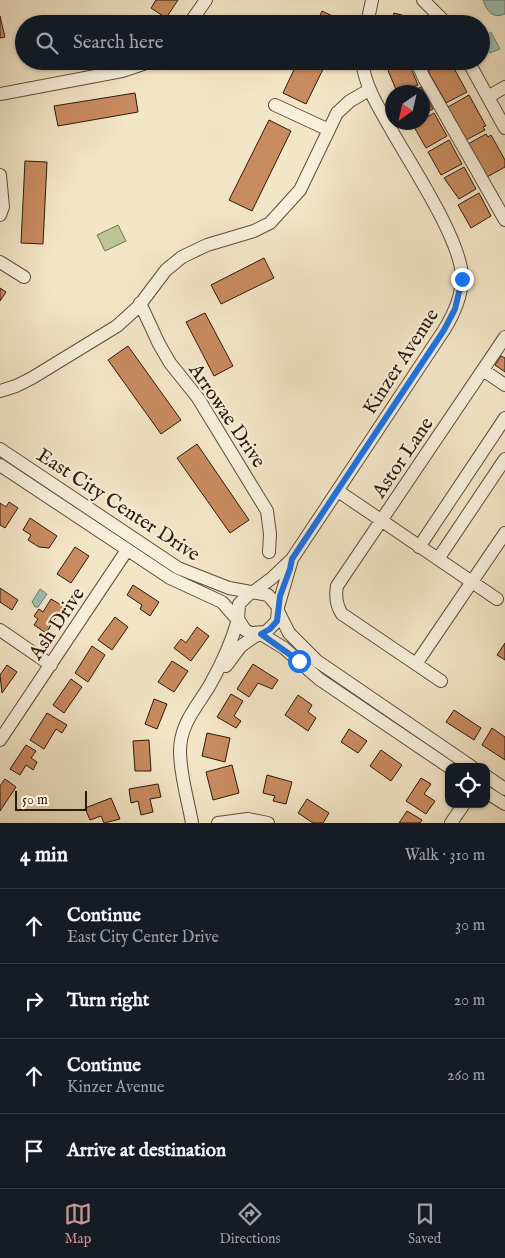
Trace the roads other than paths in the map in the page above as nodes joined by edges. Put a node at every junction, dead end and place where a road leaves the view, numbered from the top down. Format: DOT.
graph roads {
  1 [pos="206,0"];
  2 [pos="372,0"];
  3 [pos="423,0"];
  4 [pos="195,15"];
  5 [pos="368,15"];
  6 [pos="435,15"];
  7 [pos="122,70"];
  8 [pos="364,70"];
  9 [pos="421,70"];
  10 [pos="473,70"];
  11 [pos="505,87"];
  12 [pos="369,90"];
  13 [pos="0,94"];
  14 [pos="488,97"];
  15 [pos="275,106"];
  16 [pos="505,128"];
  17 [pos="329,130"];
  18 [pos="0,175"];
  19 [pos="0,215"];
  20 [pos="505,220"];
  21 [pos="0,262"];
  22 [pos="24,277"];
  23 [pos="140,303"];
  24 [pos="505,337"];
  25 [pos="483,370"];
  26 [pos="505,385"];
  27 [pos="0,391"];
  28 [pos="505,418"];
  29 [pos="0,449"];
  30 [pos="505,459"];
  31 [pos="0,465"];
  32 [pos="338,491"];
  33 [pos="381,521"];
  34 [pos="505,533"];
  35 [pos="420,546"];
  36 [pos="127,550"];
  37 [pos="269,552"];
  38 [pos="292,559"];
  39 [pos="438,559"];
  40 [pos="472,582"];
  41 [pos="251,593"];
  42 [pos="497,600"];
  43 [pos="278,609"];
  44 [pos="238,619"];
  45 [pos="0,630"];
  46 [pos="259,634"];
  47 [pos="416,664"];
  48 [pos="51,665"];
  49 [pos="441,681"];
  50 [pos="210,683"];
  51 [pos="0,740"];
  52 [pos="466,763"];
  53 [pos="445,764"];
  54 [pos="490,779"];
  55 [pos="505,789"];
  56 [pos="490,795"];
  57 [pos="505,804"];
  58 [pos="461,808"];
  59 [pos="192,823"];
  60 [pos="218,823"];
  61 [pos="268,823"];
  62 [pos="451,823"];
  1 -- 4 [label="street"];
  2 -- 5 [label="street"];
  3 -- 6 [label="street"];
  7 -- 13 [label="street"];
  8 -- 12 [label="street, Kinzer Avenue"];
  9 -- 20 [label="street"];
  10 -- 14 [label="street"];
  11 -- 14 [label="street"];
  12 -- 17 [label="street"];
  12 -- 32 [label="street, Kinzer Avenue"];
  14 -- 16 [label="street"];
  15 -- 17 [label="street"];
  17 -- 23 [label="street"];
  18 -- 19 [label="street"];
  21 -- 22 [label="street"];
  23 -- 27 [label="street"];
  23 -- 37 [label="street, Arrowae Drive"];
  24 -- 25 [label="street, Astor Lane"];
  25 -- 26 [label="street"];
  25 -- 33 [label="street, Astor Lane"];
  28 -- 35 [label="street"];
  29 -- 41 [label="street, East City Center Drive"];
  30 -- 39 [label="street"];
  31 -- 36 [label="street, East City Center Drive"];
  32 -- 33 [label="street"];
  32 -- 38 [label="street, Kinzer Avenue"];
  33 -- 35 [label="street"];
  33 -- 47 [label="street, Astor Lane"];
  34 -- 40 [label="street"];
  35 -- 39 [label="street"];
  36 -- 44 [label="street, East City Center Drive"];
  36 -- 48 [label="street, Ash Drive"];
  38 -- 41 [label="street, Kinzer Avenue"];
  38 -- 43 [label="street, Kinzer Avenue"];
  39 -- 40 [label="street"];
  40 -- 42 [label="street"];
  40 -- 47 [label="street"];
  41 -- 43 [label="street"];
  41 -- 44 [label="street"];
  43 -- 46 [label="street"];
  43 -- 52 [label="street"];
  44 -- 46 [label="street"];
  44 -- 50 [label="street"];
  45 -- 48 [label="street"];
  46 -- 50 [label="street"];
  46 -- 53 [label="street"];
  47 -- 49 [label="street"];
  48 -- 51 [label="street, Ash Drive"];
  50 -- 59 [label="street"];
  54 -- 55 [label="street"];
  56 -- 57 [label="street"];
  58 -- 62 [label="street"];
  60 -- 61 [label="street"];
}
